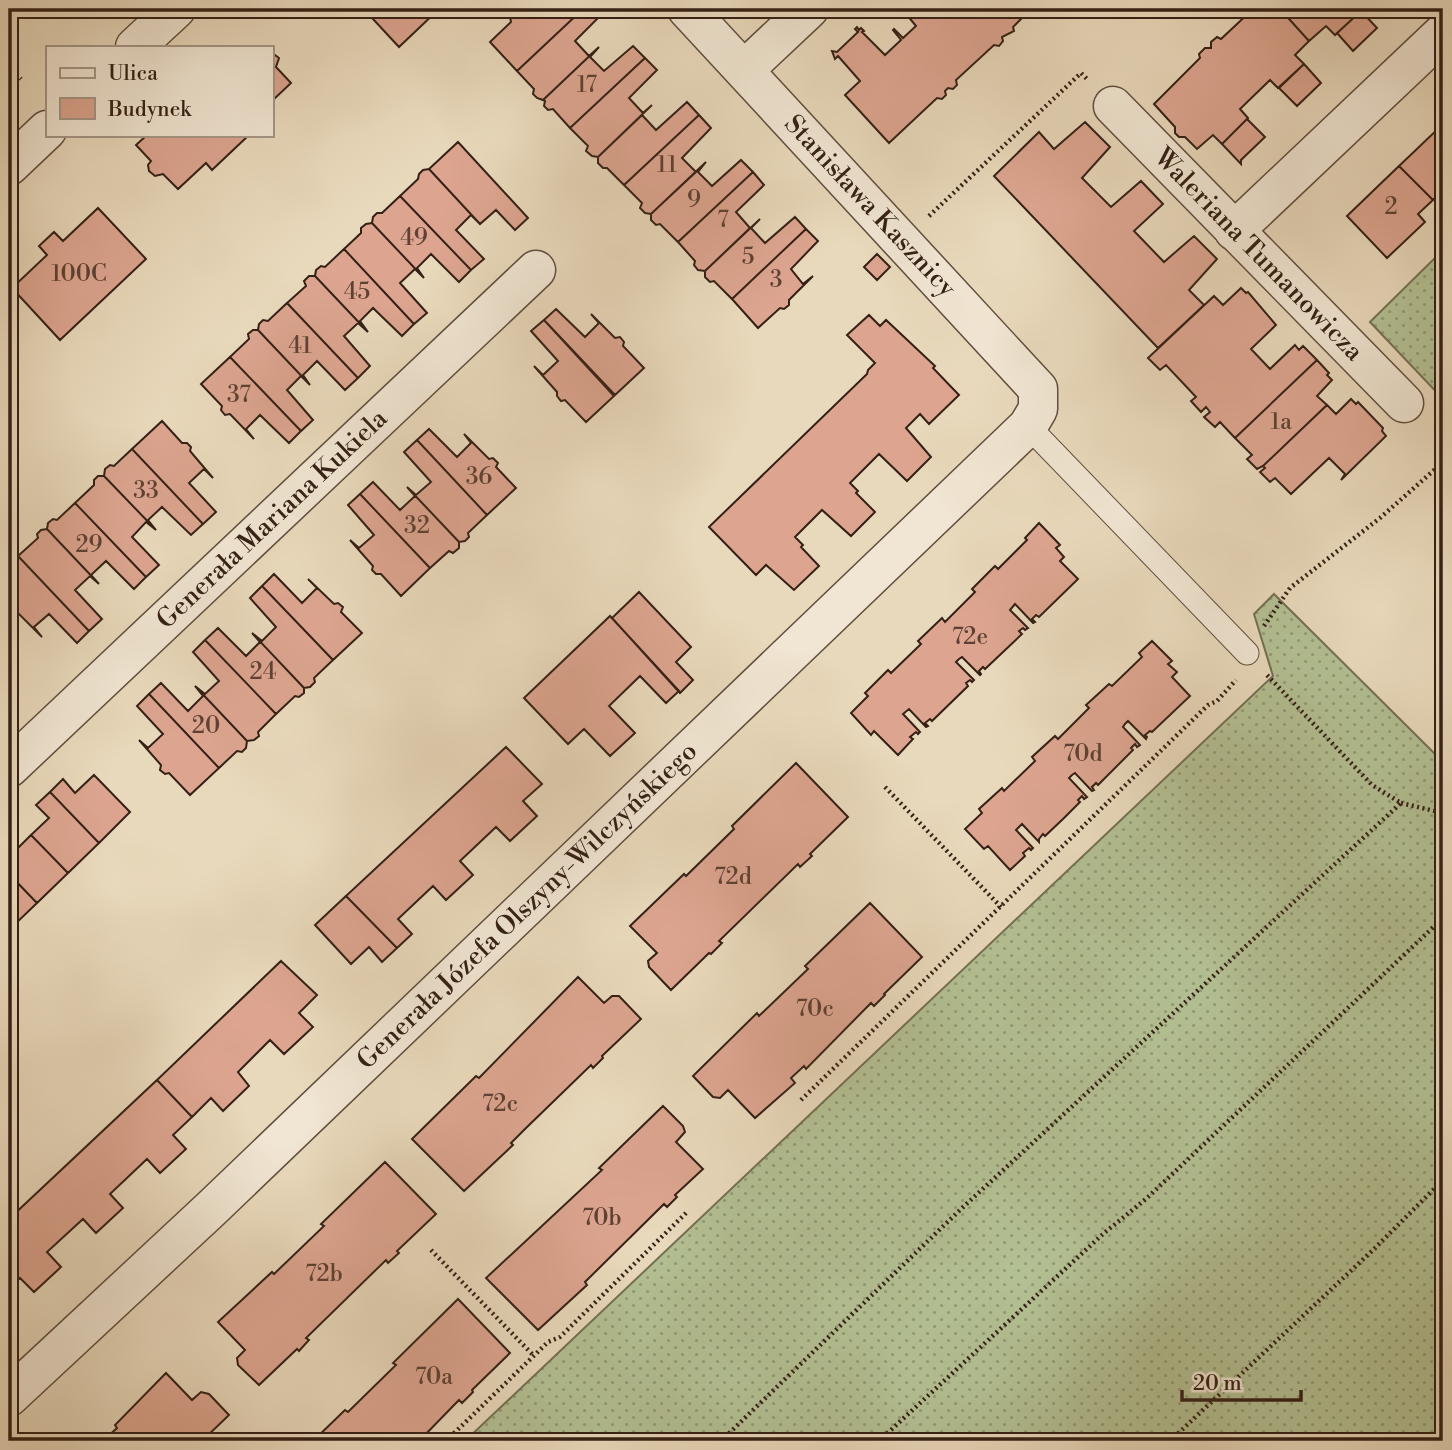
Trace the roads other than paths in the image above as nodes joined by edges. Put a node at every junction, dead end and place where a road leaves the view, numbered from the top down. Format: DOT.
graph roads {
  1 [pos="176,9"];
  2 [pos="687,9"];
  3 [pos="809,9"];
  4 [pos="1443,33"];
  5 [pos="136,46"];
  6 [pos="744,70"];
  7 [pos="1113,106"];
  8 [pos="46,131"];
  9 [pos="9,166"];
  10 [pos="1234,231"];
  11 [pos="536,270"];
  12 [pos="1404,403"];
  13 [pos="1033,417"];
  14 [pos="1247,653"];
  15 [pos="9,768"];
  16 [pos="13,1384"];
  1 -- 5 [label="street"];
  2 -- 6 [label="street, Stanisława Kasznicy"];
  3 -- 6 [label="street"];
  4 -- 10 [label="street"];
  6 -- 13 [label="street, Stanisława Kasznicy"];
  7 -- 10 [label="street, Waleriana Tumanowicza"];
  8 -- 9 [label="street"];
  10 -- 12 [label="street, Waleriana Tumanowicza"];
  11 -- 15 [label="street, Generała Mariana Kukiela"];
  13 -- 14 [label="lane"];
  13 -- 16 [label="street, Generała Józefa Olszyny-Wilczyńskiego"];
}
